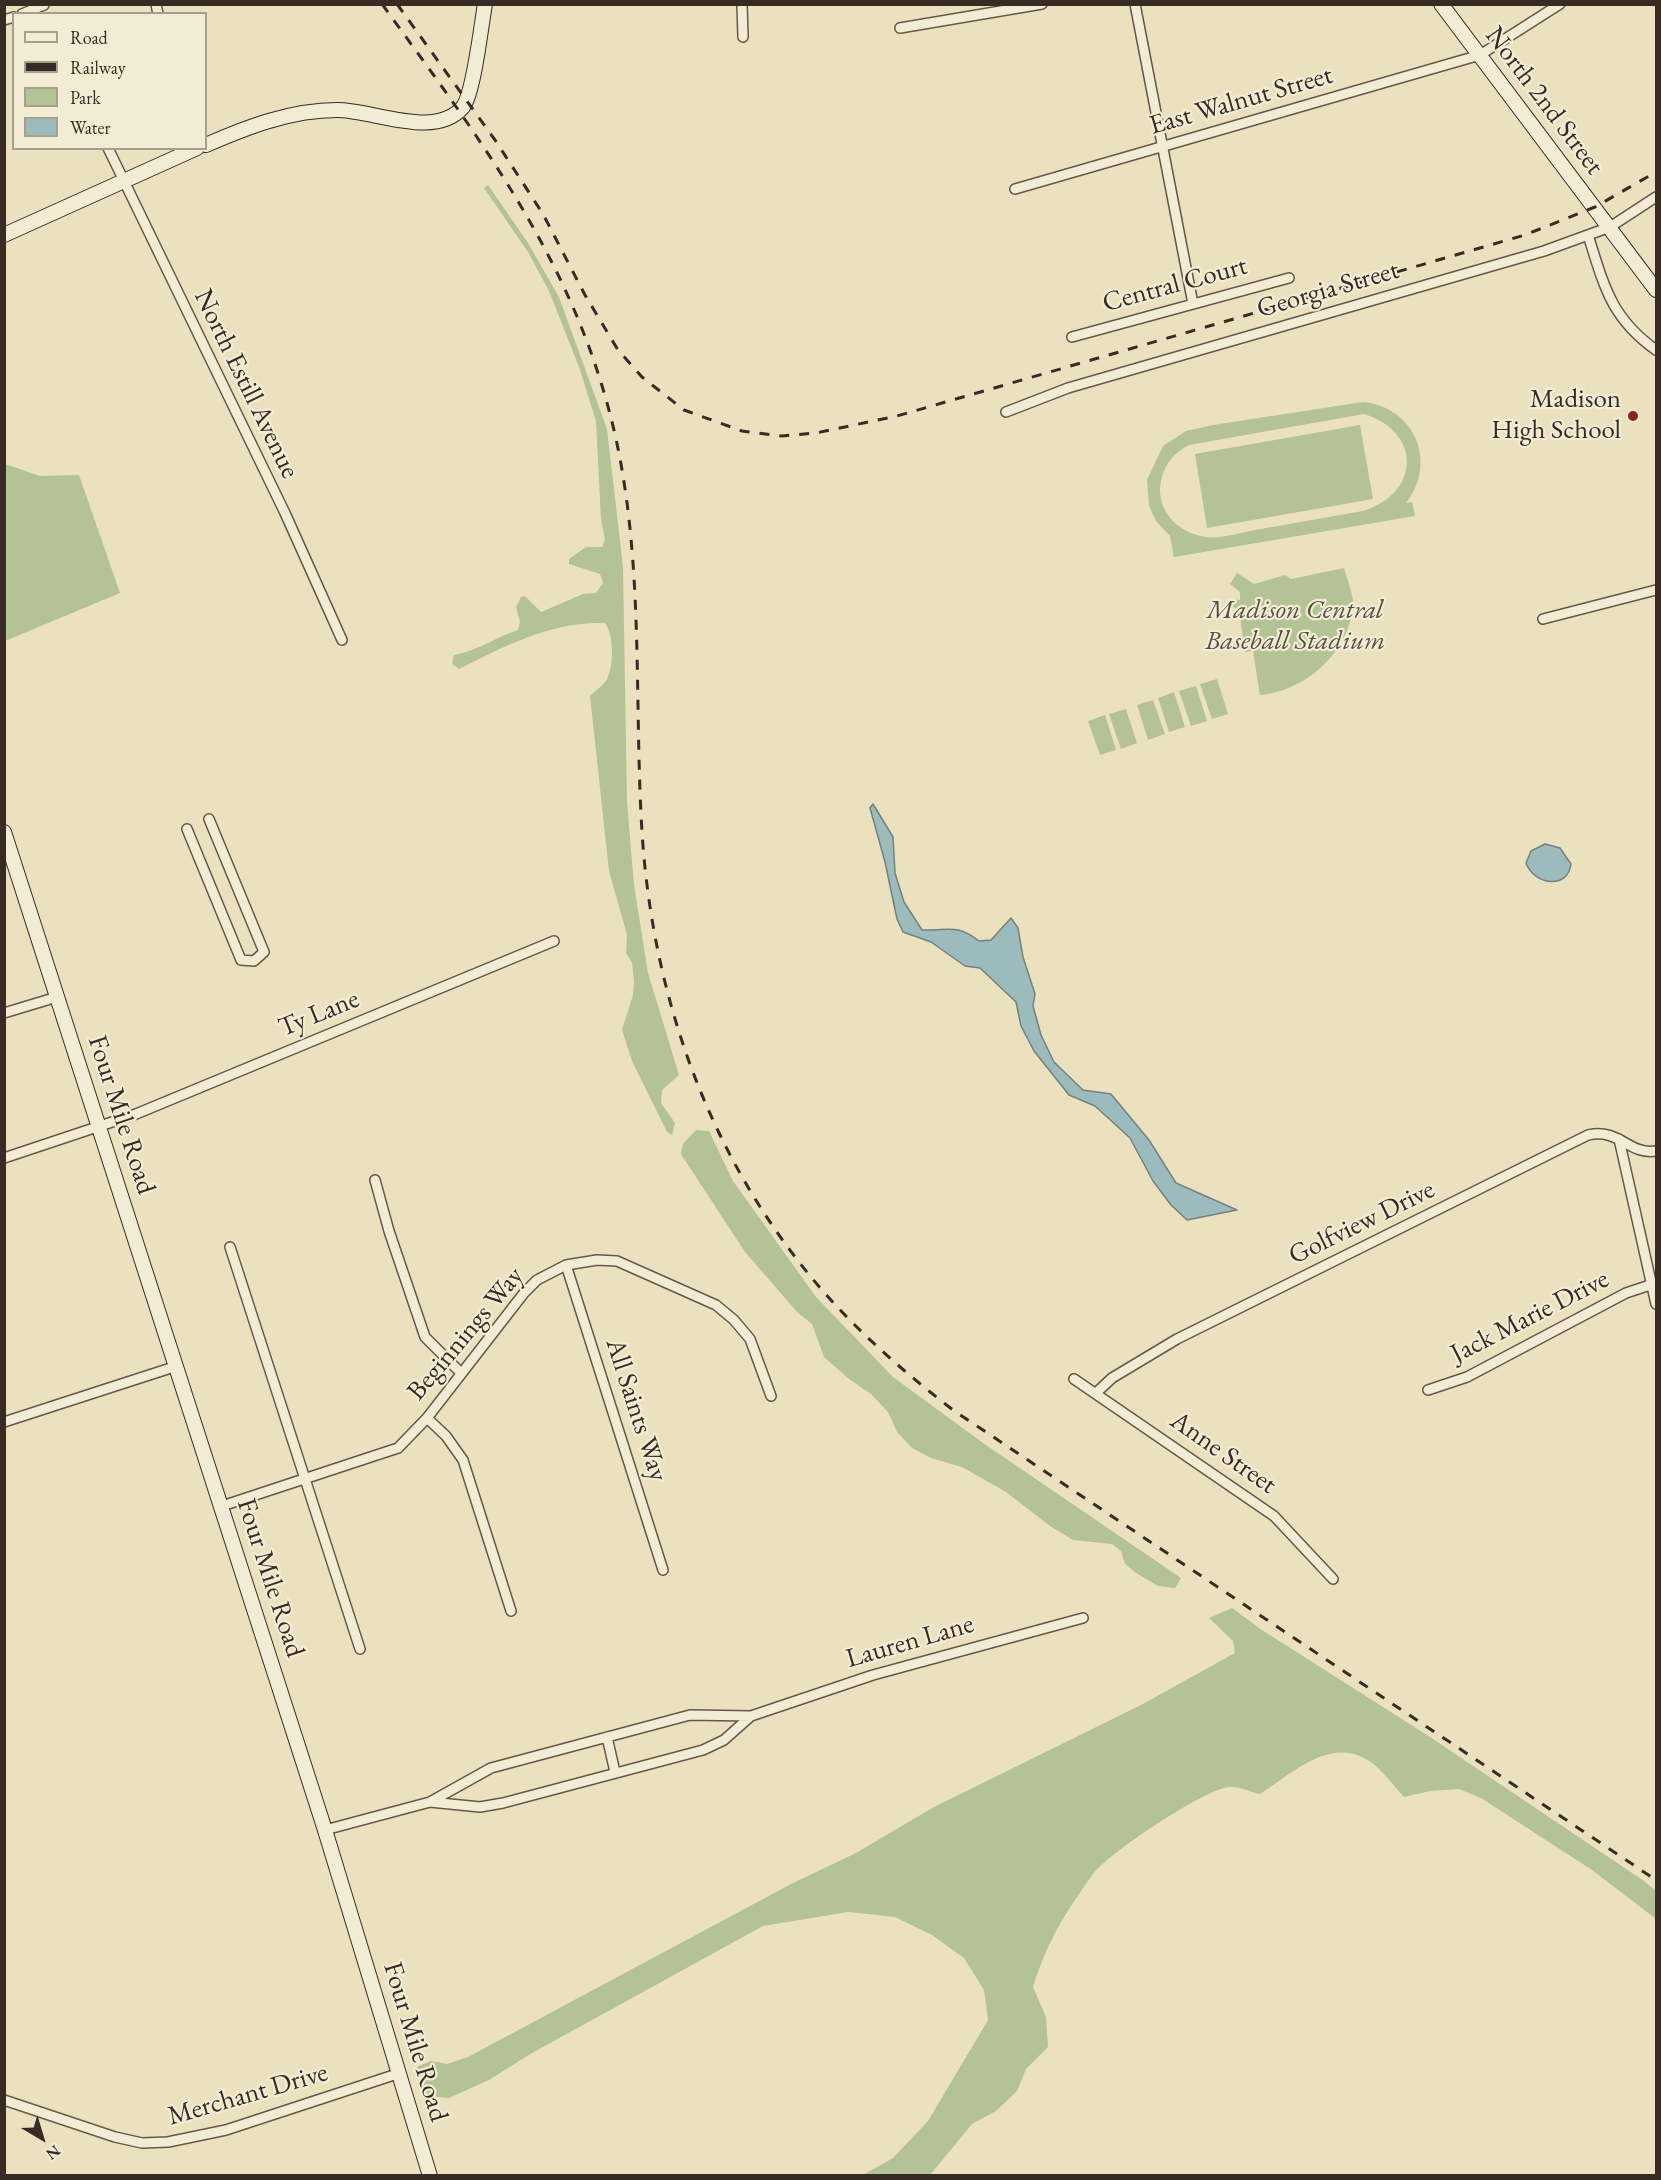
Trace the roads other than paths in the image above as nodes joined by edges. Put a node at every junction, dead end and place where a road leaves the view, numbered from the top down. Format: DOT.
graph roads {
  1 [pos="485,4"];
  2 [pos="742,4"];
  3 [pos="1042,4"];
  4 [pos="1135,4"];
  5 [pos="1441,4"];
  6 [pos="1560,4"];
  7 [pos="44,5"];
  8 [pos="27,12"];
  9 [pos="900,28"];
  10 [pos="742,37"];
  11 [pos="1480,55"];
  12 [pos="207,144"];
  13 [pos="1162,147"];
  14 [pos="109,150"];
  15 [pos="193,150"];
  16 [pos="124,181"];
  17 [pos="1015,189"];
  18 [pos="1656,197"];
  19 [pos="1610,227"];
  20 [pos="4,235"];
  21 [pos="1588,235"];
  22 [pos="1289,278"];
  23 [pos="1656,290"];
  24 [pos="1193,304"];
  25 [pos="1072,337"];
  26 [pos="1656,350"];
  27 [pos="1006,412"];
  28 [pos="1656,590"];
  29 [pos="1543,619"];
  30 [pos="342,640"];
  31 [pos="210,819"];
  32 [pos="187,829"];
  33 [pos="4,832"];
  34 [pos="554,941"];
  35 [pos="57,997"];
  36 [pos="4,1013"];
  37 [pos="100,1126"];
  38 [pos="1619,1139"];
  39 [pos="1656,1151"];
  40 [pos="4,1158"];
  41 [pos="375,1180"];
  42 [pos="230,1247"];
  43 [pos="566,1265"];
  44 [pos="1653,1284"];
  45 [pos="1656,1304"];
  46 [pos="177,1366"];
  47 [pos="460,1372"];
  48 [pos="1074,1379"];
  49 [pos="1428,1390"];
  50 [pos="1096,1393"];
  51 [pos="771,1396"];
  52 [pos="427,1418"];
  53 [pos="4,1422"];
  54 [pos="306,1479"];
  55 [pos="222,1506"];
  56 [pos="663,1570"];
  57 [pos="1333,1579"];
  58 [pos="511,1611"];
  59 [pos="1083,1618"];
  60 [pos="360,1649"];
  61 [pos="751,1716"];
  62 [pos="607,1737"];
  63 [pos="615,1772"];
  64 [pos="430,1802"];
  65 [pos="326,1830"];
  66 [pos="400,2073"];
  67 [pos="4,2100"];
  68 [pos="430,2175"];
  1 -- 12 [label="street"];
  2 -- 10 [label="street"];
  3 -- 9 [label="street"];
  4 -- 13 [label="street"];
  5 -- 11 [label="street, North 2nd Street"];
  6 -- 11 [label="street, East Walnut Street"];
  7 -- 8 [label="street"];
  11 -- 13 [label="street, East Walnut Street"];
  11 -- 19 [label="street, North 2nd Street"];
  13 -- 17 [label="street, East Walnut Street"];
  13 -- 24 [label="street"];
  14 -- 16 [label="street, North Estill Avenue"];
  15 -- 16 [label="street"];
  16 -- 20 [label="street"];
  16 -- 30 [label="street, North Estill Avenue"];
  18 -- 19 [label="street, Georgia Street"];
  19 -- 21 [label="street, Georgia Street"];
  19 -- 23 [label="street, North 2nd Street"];
  21 -- 26 [label="street"];
  21 -- 27 [label="street, Georgia Street"];
  22 -- 24 [label="street, Central Court"];
  24 -- 25 [label="street, Central Court"];
  28 -- 29 [label="street"];
  31 -- 32 [label="street"];
  33 -- 35 [label="street, Four Mile Road"];
  34 -- 37 [label="street, Ty Lane"];
  35 -- 36 [label="street"];
  35 -- 37 [label="street, Four Mile Road"];
  37 -- 40 [label="street, Ty Lane"];
  37 -- 46 [label="street, Four Mile Road"];
  38 -- 39 [label="street, Golfview Drive"];
  38 -- 44 [label="street"];
  38 -- 50 [label="street, Golfview Drive"];
  41 -- 47 [label="street"];
  42 -- 54 [label="street"];
  43 -- 47 [label="street, Beginnings Way"];
  43 -- 51 [label="street, Beginnings Way"];
  43 -- 56 [label="street, All Saints Way"];
  44 -- 45 [label="street"];
  44 -- 49 [label="street, Jack Marie Drive"];
  46 -- 53 [label="street"];
  46 -- 55 [label="street, Four Mile Road"];
  47 -- 52 [label="street, Beginnings Way"];
  48 -- 50 [label="street, Anne Street"];
  50 -- 57 [label="street, Anne Street"];
  52 -- 54 [label="street, Beginnings Way"];
  52 -- 58 [label="street"];
  54 -- 55 [label="street, Beginnings Way"];
  54 -- 60 [label="street"];
  55 -- 65 [label="street, Four Mile Road"];
  59 -- 61 [label="street, Lauren Lane"];
  61 -- 62 [label="street, Lauren Lane"];
  61 -- 63 [label="street, Lauren Lane"];
  62 -- 63 [label="street"];
  62 -- 64 [label="street, Lauren Lane"];
  63 -- 64 [label="street, Lauren Lane"];
  64 -- 65 [label="street, Lauren Lane"];
  65 -- 66 [label="street, Four Mile Road"];
  66 -- 67 [label="street, Merchant Drive"];
  66 -- 68 [label="street, Four Mile Road"];
}
